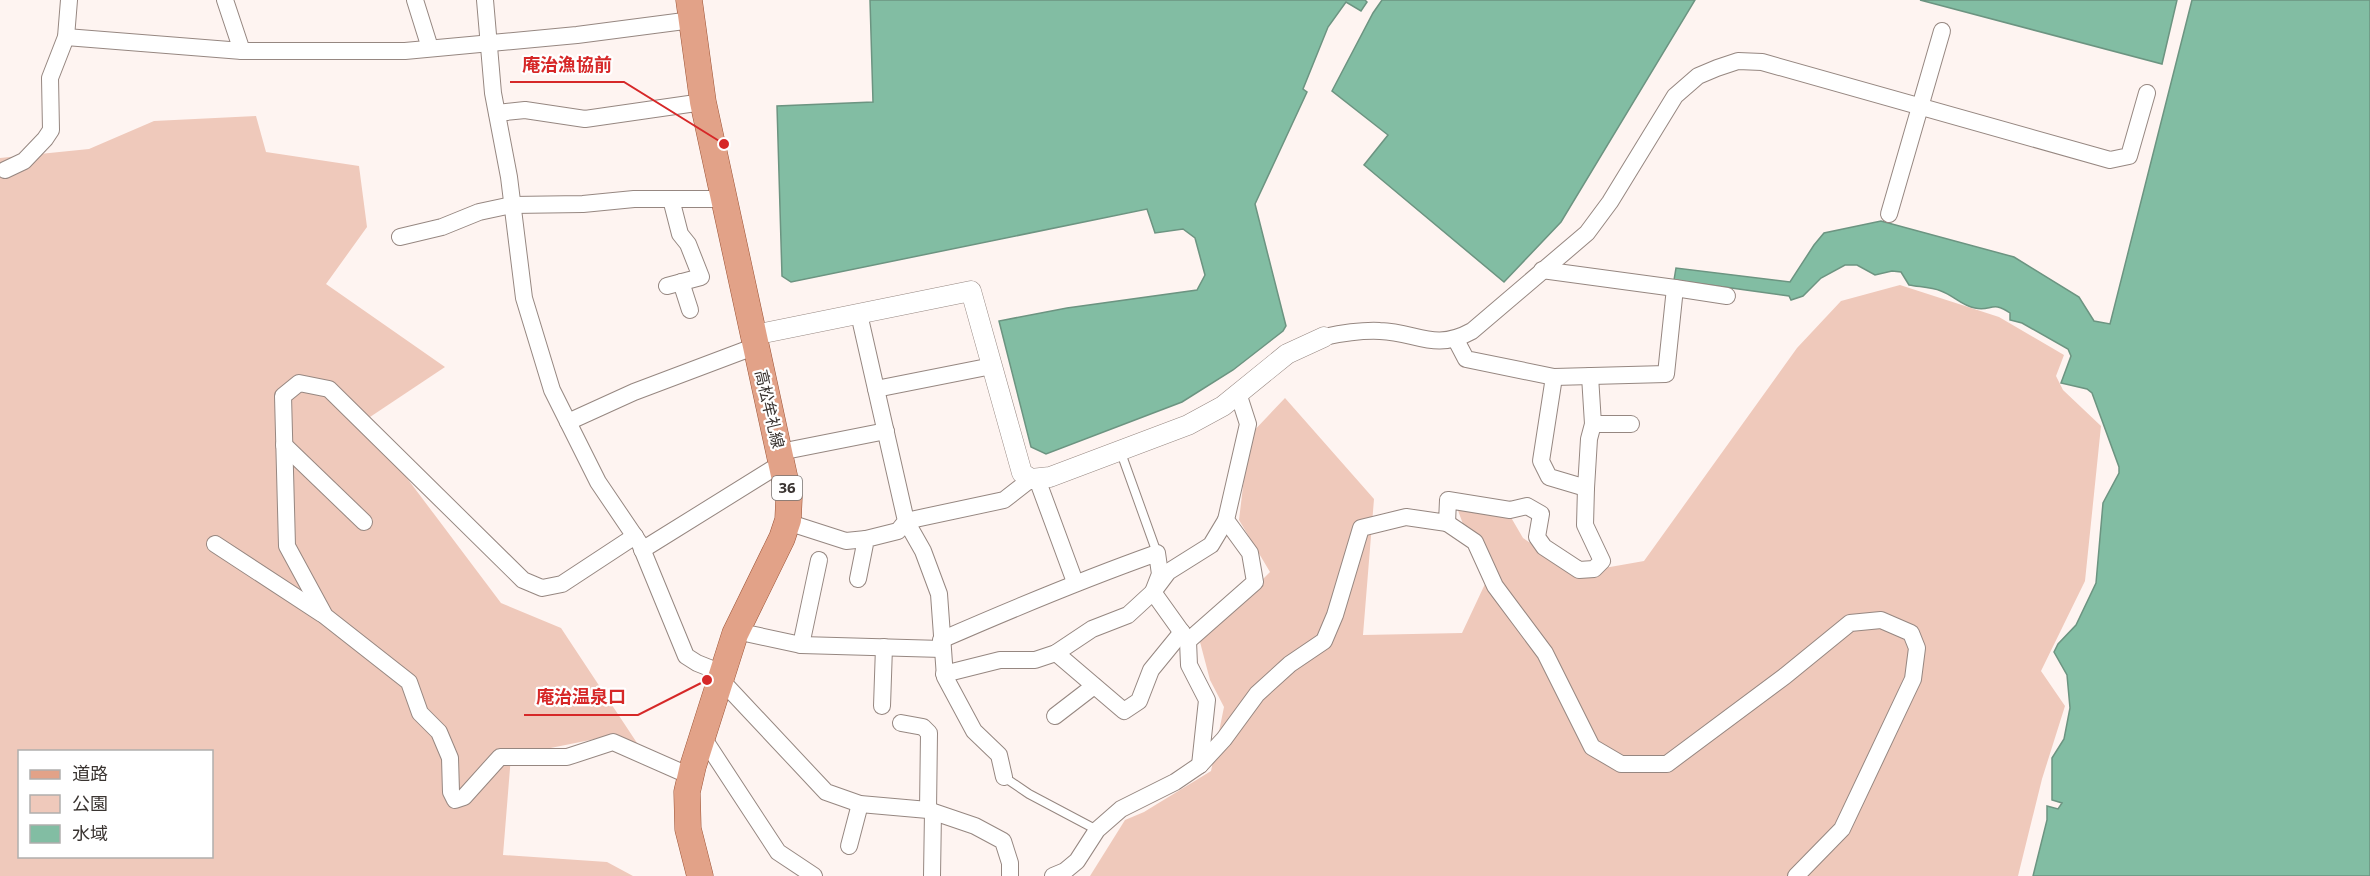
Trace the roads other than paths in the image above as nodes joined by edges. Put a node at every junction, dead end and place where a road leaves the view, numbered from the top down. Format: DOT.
graph roads {
  1 [pos="69,0"];
  2 [pos="225,0"];
  3 [pos="416,0"];
  4 [pos="485,0"];
  5 [pos="691,10"];
  6 [pos="1942,31"];
  7 [pos="66,37"];
  8 [pos="489,42"];
  9 [pos="430,48"];
  10 [pos="242,51"];
  11 [pos="2147,93"];
  12 [pos="703,102"];
  13 [pos="1920,106"];
  14 [pos="497,113"];
  15 [pos="5,170"];
  16 [pos="671,199"];
  17 [pos="724,199"];
  18 [pos="512,205"];
  19 [pos="1889,214"];
  20 [pos="400,237"];
  21 [pos="1542,270"];
  22 [pos="1675,288"];
  23 [pos="1727,296"];
  24 [pos="690,310"];
  25 [pos="859,314"];
  26 [pos="1324,337"];
  27 [pos="755,340"];
  28 [pos="1456,340"];
  29 [pos="992,366"];
  30 [pos="1590,376"];
  31 [pos="1554,377"];
  32 [pos="876,389"];
  33 [pos="1238,393"];
  34 [pos="568,422"];
  35 [pos="1593,424"];
  36 [pos="1631,424"];
  37 [pos="886,431"];
  38 [pos="284,445"];
  39 [pos="1120,450"];
  40 [pos="781,457"];
  41 [pos="1034,479"];
  42 [pos="1587,488"];
  43 [pos="1226,520"];
  44 [pos="906,521"];
  45 [pos="364,522"];
  46 [pos="787,522"];
  47 [pos="1447,523"];
  48 [pos="866,539"];
  49 [pos="639,543"];
  50 [pos="214,544"];
  51 [pos="1157,553"];
  52 [pos="819,560"];
  53 [pos="858,579"];
  54 [pos="1075,582"];
  55 [pos="1153,592"];
  56 [pos="325,616"];
  57 [pos="736,631"];
  58 [pos="1185,637"];
  59 [pos="801,645"];
  60 [pos="941,645"];
  61 [pos="884,647"];
  62 [pos="1056,653"];
  63 [pos="944,674"];
  64 [pos="721,676"];
  65 [pos="1094,686"];
  66 [pos="882,706"];
  67 [pos="1055,716"];
  68 [pos="901,723"];
  69 [pos="702,736"];
  70 [pos="1200,765"];
  71 [pos="690,776"];
  72 [pos="1004,777"];
  73 [pos="860,804"];
  74 [pos="930,811"];
  75 [pos="1097,830"];
  76 [pos="849,846"];
  77 [pos="700,876"];
  78 [pos="814,876"];
  79 [pos="932,876"];
  80 [pos="1010,876"];
  81 [pos="1053,876"];
  82 [pos="1796,876"];
  1 -- 7 [label="street"];
  2 -- 10 [label="street"];
  3 -- 9 [label="street"];
  4 -- 8 [label="street"];
  5 -- 8 [label="street"];
  5 -- 12 [label="main road, 高松牟礼線 / 36"];
  6 -- 13 [label="street"];
  7 -- 10 [label="street"];
  7 -- 15 [label="street"];
  8 -- 9 [label="street"];
  8 -- 14 [label="street"];
  9 -- 10 [label="street"];
  11 -- 13 [label="street"];
  12 -- 14 [label="street"];
  12 -- 17 [label="main road, 高松牟礼線 / 36"];
  13 -- 19 [label="street"];
  13 -- 21 [label="street"];
  14 -- 18 [label="street"];
  16 -- 17 [label="street"];
  16 -- 18 [label="street"];
  16 -- 24 [label="street"];
  17 -- 27 [label="main road, 高松牟礼線 / 36"];
  18 -- 20 [label="street"];
  18 -- 34 [label="street"];
  21 -- 22 [label="street"];
  21 -- 28 [label="street"];
  22 -- 23 [label="street"];
  22 -- 30 [label="street"];
  25 -- 27 [label="street"];
  25 -- 29 [label="street"];
  25 -- 32 [label="street"];
  26 -- 28 [label="street"];
  26 -- 33 [label="street"];
  27 -- 34 [label="street"];
  27 -- 40 [label="main road, 高松牟礼線 / 36"];
  28 -- 31 [label="street"];
  29 -- 32 [label="street"];
  29 -- 41 [label="street"];
  30 -- 31 [label="street"];
  30 -- 35 [label="street"];
  31 -- 42 [label="street"];
  32 -- 37 [label="street"];
  33 -- 39 [label="street"];
  33 -- 43 [label="street"];
  34 -- 49 [label="street"];
  35 -- 36 [label="street"];
  35 -- 42 [label="street"];
  37 -- 40 [label="street"];
  37 -- 44 [label="street"];
  38 -- 45 [label="street"];
  38 -- 49 [label="street"];
  38 -- 56 [label="street"];
  39 -- 41 [label="street"];
  39 -- 51 [label="lane"];
  40 -- 46 [label="main road, 高松牟礼線 / 36"];
  40 -- 49 [label="street"];
  41 -- 44 [label="street"];
  41 -- 54 [label="street"];
  42 -- 47 [label="street"];
  43 -- 55 [label="street"];
  43 -- 58 [label="street"];
  44 -- 48 [label="street"];
  44 -- 60 [label="street"];
  46 -- 48 [label="street"];
  46 -- 57 [label="main road, 高松牟礼線 / 36"];
  47 -- 70 [label="street"];
  47 -- 82 [label="street"];
  48 -- 53 [label="street"];
  49 -- 64 [label="street"];
  50 -- 56 [label="street"];
  51 -- 54 [label="street"];
  51 -- 55 [label="street"];
  52 -- 59 [label="street"];
  54 -- 60 [label="street"];
  55 -- 58 [label="street"];
  55 -- 62 [label="street"];
  56 -- 71 [label="street"];
  57 -- 59 [label="street"];
  57 -- 64 [label="main road, 高松牟礼線 / 36"];
  58 -- 65 [label="street"];
  58 -- 70 [label="street"];
  59 -- 61 [label="street"];
  60 -- 61 [label="street"];
  60 -- 63 [label="street"];
  61 -- 66 [label="street"];
  62 -- 63 [label="street"];
  62 -- 65 [label="street"];
  63 -- 72 [label="street"];
  64 -- 69 [label="main road, 高松牟礼線 / 36"];
  64 -- 73 [label="street"];
  65 -- 67 [label="street"];
  68 -- 74 [label="street"];
  69 -- 71 [label="main road, 高松牟礼線 / 36"];
  69 -- 78 [label="street"];
  70 -- 75 [label="street"];
  71 -- 77 [label="main road, 高松牟礼線 / 36"];
  72 -- 75 [label="lane"];
  73 -- 74 [label="street"];
  73 -- 76 [label="street"];
  74 -- 79 [label="street"];
  74 -- 80 [label="street"];
  75 -- 81 [label="street"];
}
